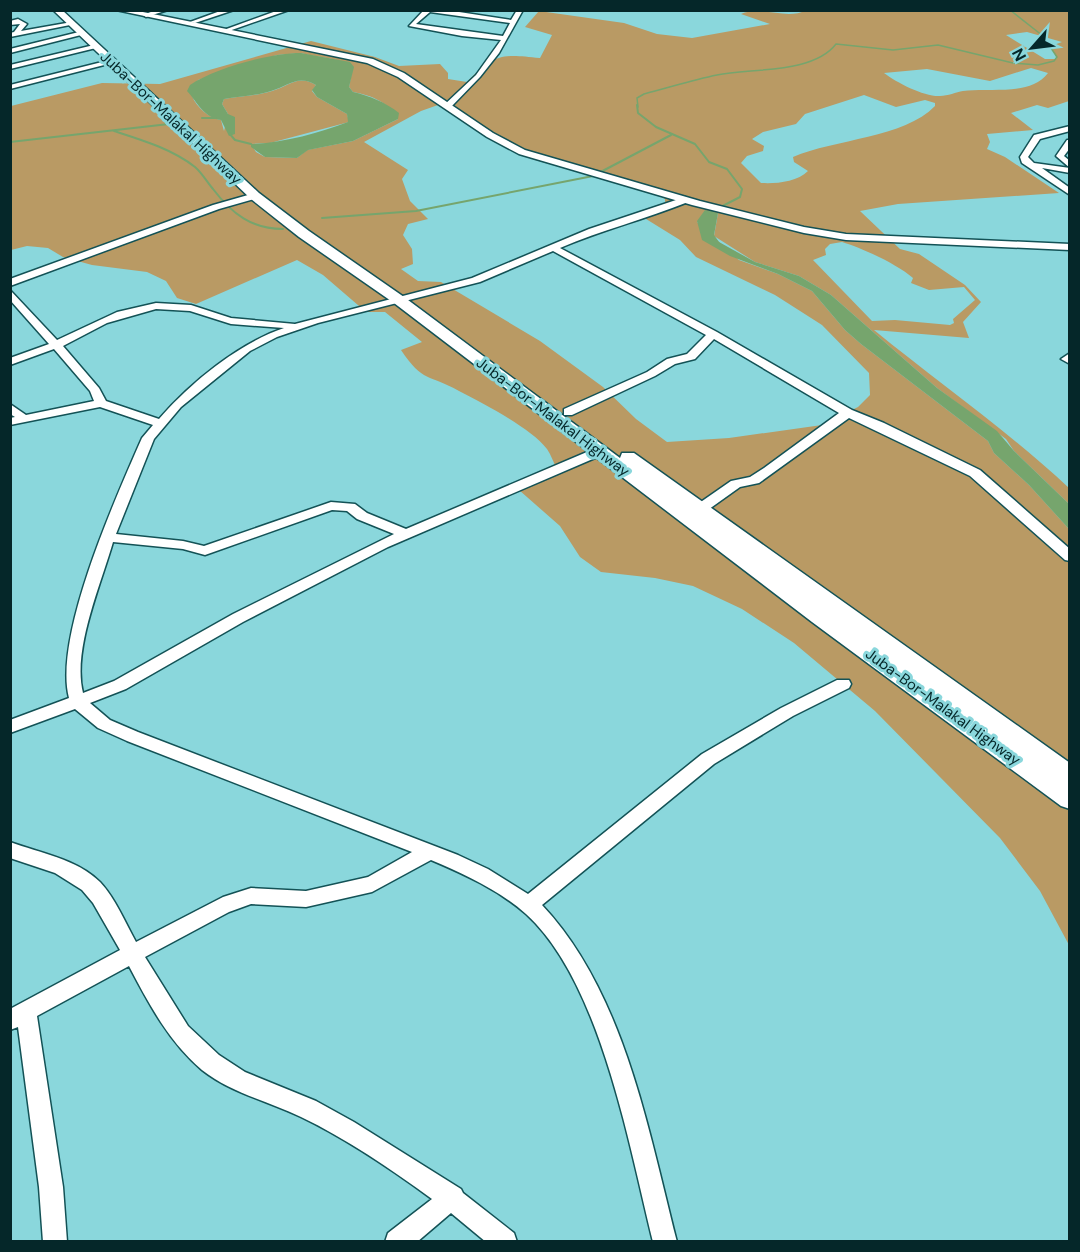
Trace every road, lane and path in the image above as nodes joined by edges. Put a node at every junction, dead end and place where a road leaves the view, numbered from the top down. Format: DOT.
graph roads {
  1 [pos="57,10"];
  2 [pos="119,10"];
  3 [pos="165,10"];
  4 [pos="231,10"];
  5 [pos="257,10"];
  6 [pos="286,10"];
  7 [pos="412,10"];
  8 [pos="520,10"];
  9 [pos="428,11"];
  10 [pos="273,14"];
  11 [pos="146,15"];
  12 [pos="512,21"];
  13 [pos="193,22"];
  14 [pos="10,23"];
  15 [pos="72,23"];
  16 [pos="224,31"];
  17 [pos="14,34"];
  18 [pos="506,38"];
  19 [pos="94,47"];
  20 [pos="10,51"];
  21 [pos="110,62"];
  22 [pos="10,67"];
  23 [pos="10,87"];
  24 [pos="447,106"];
  25 [pos="1070,128"];
  26 [pos="1070,142"];
  27 [pos="1067,151"];
  28 [pos="1028,163"];
  29 [pos="1070,166"];
  30 [pos="1070,171"];
  31 [pos="1070,192"];
  32 [pos="255,196"];
  33 [pos="685,200"];
  34 [pos="552,247"];
  35 [pos="1070,247"];
  36 [pos="10,283"];
  37 [pos="10,292"];
  38 [pos="406,298"];
  39 [pos="300,326"];
  40 [pos="713,334"];
  41 [pos="56,345"];
  42 [pos="1070,356"];
  43 [pos="1070,361"];
  44 [pos="10,362"];
  45 [pos="101,403"];
  46 [pos="10,407"];
  47 [pos="568,412"];
  48 [pos="848,413"];
  49 [pos="25,420"];
  50 [pos="10,422"];
  51 [pos="598,452"];
  52 [pos="700,509"];
  53 [pos="407,534"];
  54 [pos="108,537"];
  55 [pos="1070,557"];
  56 [pos="843,684"];
  57 [pos="78,702"];
  58 [pos="10,727"];
  59 [pos="1070,776"];
  60 [pos="1070,799"];
  61 [pos="10,850"];
  62 [pos="429,852"];
  63 [pos="528,904"];
  64 [pos="133,953"];
  65 [pos="18,1015"];
  66 [pos="453,1197"];
  67 [pos="55,1242"];
  68 [pos="397,1242"];
  69 [pos="505,1242"];
  70 [pos="665,1242"];
  1 -- 15 [label="highway, Juba-Bor-Malakal Highway"];
  2 -- 11 [label="main road"];
  3 -- 11 [label="street"];
  4 -- 13 [label="street"];
  5 -- 10 [label="street"];
  6 -- 10 [label="street"];
  7 -- 9 [label="street"];
  8 -- 12 [label="street"];
  9 -- 12 [label="street"];
  9 -- 18 [label="street"];
  10 -- 16 [label="street"];
  11 -- 16 [label="main road"];
  12 -- 18 [label="street"];
  14 -- 17 [label="street"];
  15 -- 17 [label="street"];
  15 -- 19 [label="highway, Juba-Bor-Malakal Highway"];
  15 -- 20 [label="street"];
  15 -- 38 [label="highway, Juba-Bor-Malakal Highway"];
  16 -- 24 [label="main road"];
  18 -- 24 [label="street"];
  19 -- 21 [label="highway, Juba-Bor-Malakal Highway"];
  19 -- 22 [label="street"];
  21 -- 23 [label="street"];
  21 -- 32 [label="highway, Juba-Bor-Malakal Highway"];
  24 -- 33 [label="main road"];
  25 -- 28 [label="street"];
  26 -- 27 [label="street"];
  27 -- 29 [label="street"];
  28 -- 30 [label="street"];
  28 -- 31 [label="street"];
  32 -- 36 [label="street"];
  32 -- 38 [label="highway, Juba-Bor-Malakal Highway"];
  33 -- 34 [label="street"];
  33 -- 35 [label="main road"];
  34 -- 38 [label="street"];
  34 -- 40 [label="street"];
  37 -- 41 [label="street"];
  38 -- 39 [label="street"];
  38 -- 47 [label="highway, Juba-Bor-Malakal Highway"];
  38 -- 51 [label="highway, Juba-Bor-Malakal Highway"];
  39 -- 41 [label="street"];
  39 -- 54 [label="street"];
  40 -- 47 [label="street"];
  40 -- 48 [label="street"];
  41 -- 44 [label="street"];
  41 -- 45 [label="street"];
  42 -- 43 [label="street"];
  45 -- 49 [label="street"];
  45 -- 54 [label="street"];
  46 -- 49 [label="street"];
  47 -- 52 [label="highway, Juba-Bor-Malakal Highway"];
  48 -- 52 [label="street"];
  48 -- 55 [label="street"];
  49 -- 50 [label="street"];
  51 -- 53 [label="street"];
  51 -- 60 [label="highway, Juba-Bor-Malakal Highway"];
  52 -- 59 [label="highway, Juba-Bor-Malakal Highway"];
  53 -- 54 [label="street"];
  53 -- 57 [label="street"];
  54 -- 57 [label="street"];
  56 -- 63 [label="street"];
  57 -- 58 [label="street"];
  57 -- 62 [label="street"];
  61 -- 64 [label="street"];
  62 -- 63 [label="street"];
  62 -- 64 [label="street"];
  63 -- 70 [label="street"];
  64 -- 65 [label="street"];
  64 -- 66 [label="street"];
  65 -- 67 [label="street"];
  66 -- 68 [label="street"];
  66 -- 69 [label="street"];
}
